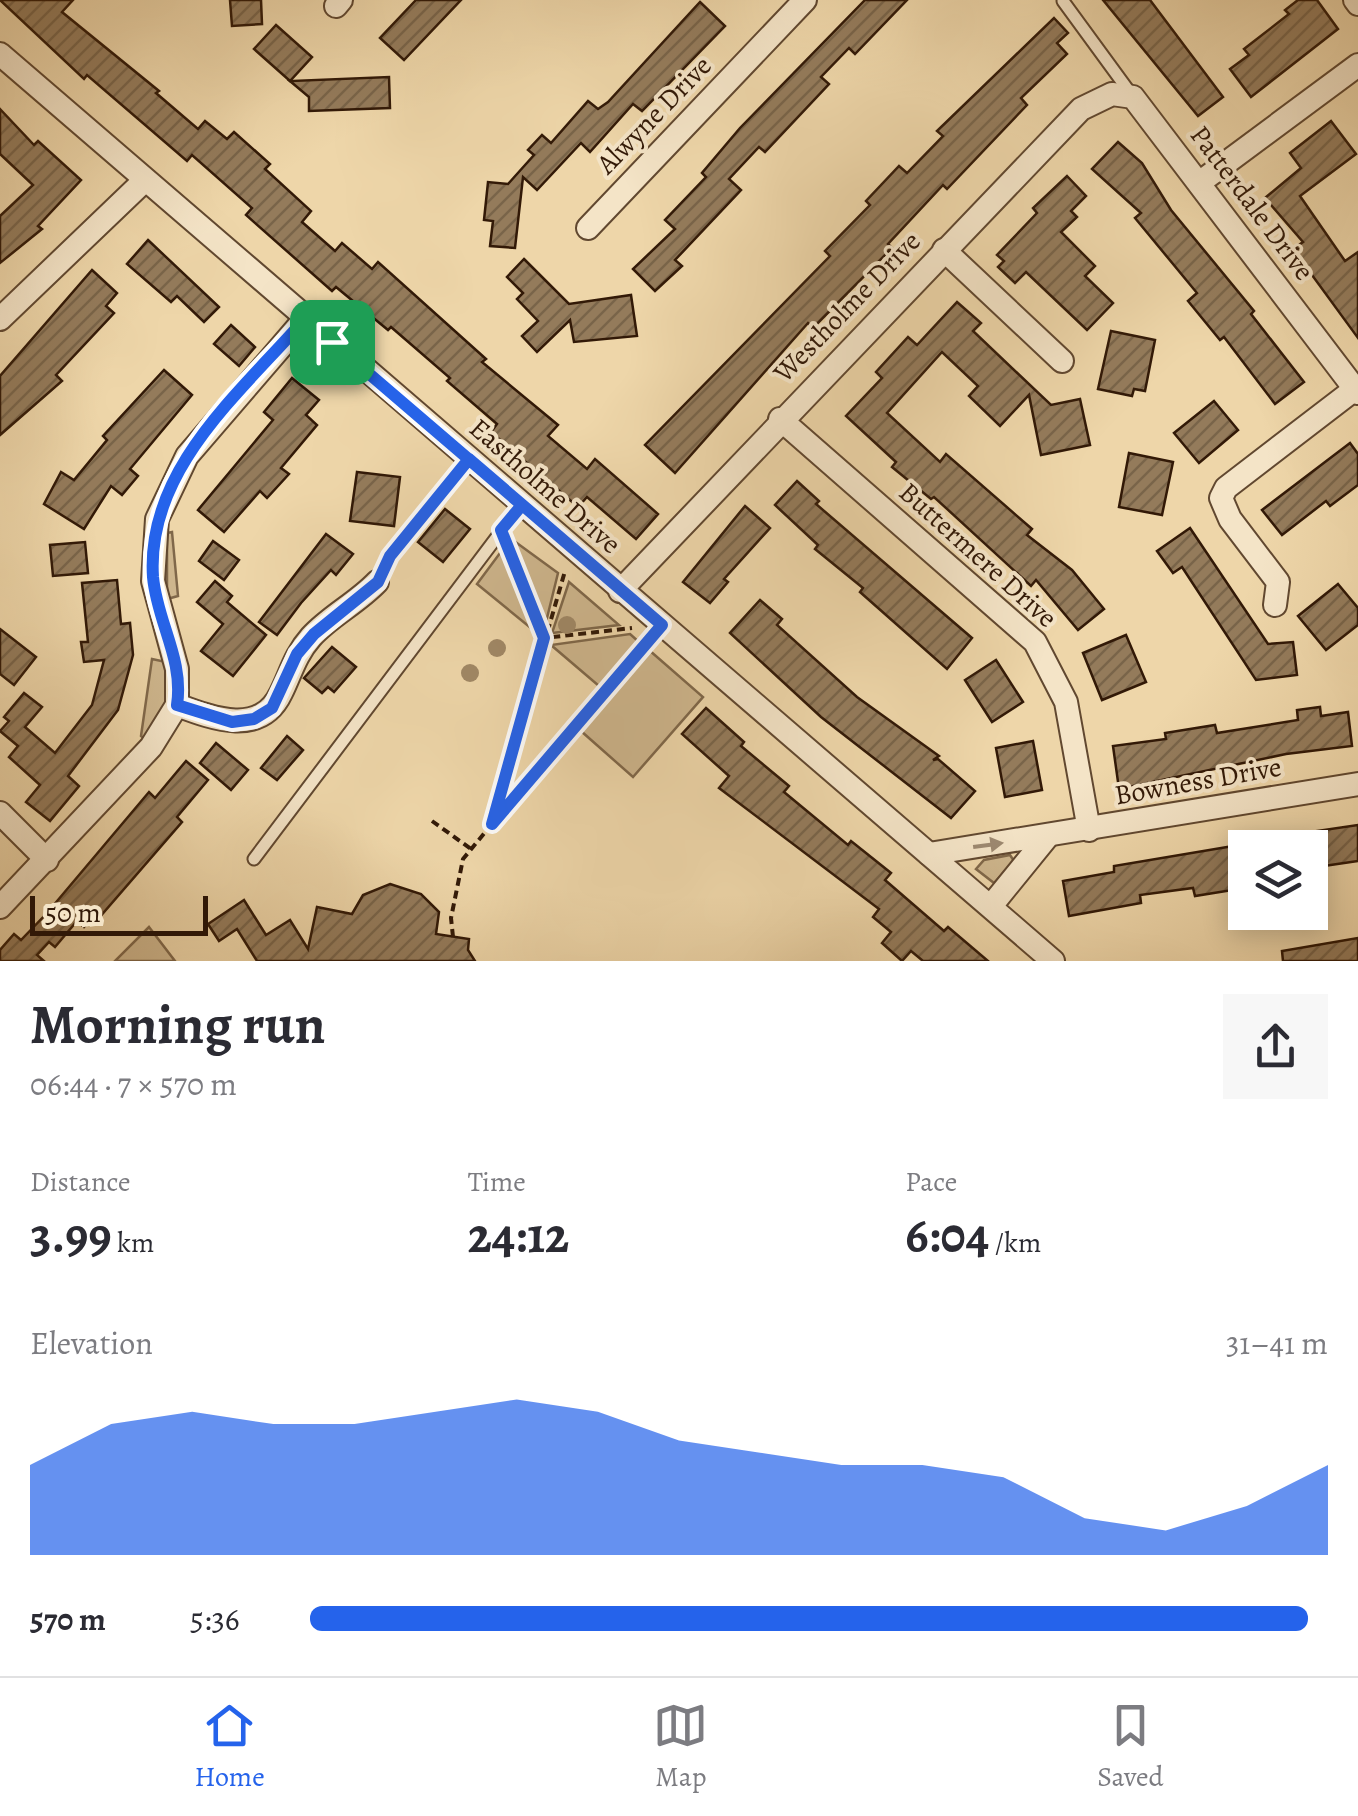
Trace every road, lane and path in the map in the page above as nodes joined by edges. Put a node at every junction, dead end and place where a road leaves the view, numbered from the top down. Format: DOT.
graph roads {
  1 [pos="805,0"];
  2 [pos="1063,1"];
  3 [pos="0,54"];
  4 [pos="1358,64"];
  5 [pos="1133,97"];
  6 [pos="143,182"];
  7 [pos="1200,183"];
  8 [pos="588,228"];
  9 [pos="944,250"];
  10 [pos="0,318"];
  11 [pos="304,320"];
  12 [pos="1062,362"];
  13 [pos="1356,391"];
  14 [pos="780,418"];
  15 [pos="469,459"];
  16 [pos="522,505"];
  17 [pos="501,530"];
  18 [pos="594,567"];
  19 [pos="378,582"];
  20 [pos="620,590"];
  21 [pos="1285,590"];
  22 [pos="662,625"];
  23 [pos="544,638"];
  24 [pos="177,705"];
  25 [pos="1358,784"];
  26 [pos="0,813"];
  27 [pos="432,821"];
  28 [pos="492,824"];
  29 [pos="1089,830"];
  30 [pos="1048,837"];
  31 [pos="471,849"];
  32 [pos="930,854"];
  33 [pos="254,858"];
  34 [pos="46,860"];
  35 [pos="0,906"];
  36 [pos="992,906"];
  37 [pos="453,936"];
  38 [pos="1053,961"];
  1 -- 8 [label="street, Alwyne Drive"];
  2 -- 5 [label="lane"];
  3 -- 6 [label="street, Eastholme Drive"];
  4 -- 7 [label="street"];
  5 -- 7 [label="street, Patterdale Drive"];
  5 -- 9 [label="street, Westholme Drive"];
  6 -- 10 [label="street"];
  6 -- 11 [label="street, Eastholme Drive"];
  7 -- 13 [label="street, Patterdale Drive"];
  9 -- 12 [label="street"];
  9 -- 14 [label="street, Westholme Drive"];
  11 -- 15 [label="street, Eastholme Drive"];
  11 -- 24 [label="street"];
  13 -- 21 [label="street"];
  14 -- 20 [label="street, Westholme Drive"];
  14 -- 29 [label="street, Buttermere Drive"];
  15 -- 16 [label="street, Eastholme Drive"];
  15 -- 19 [label="path"];
  16 -- 17 [label="lane"];
  16 -- 18 [label="street, Eastholme Drive"];
  17 -- 23 [label="path"];
  17 -- 33 [label="lane"];
  18 -- 20 [label="street, Eastholme Drive"];
  18 -- 23 [label="path"];
  19 -- 24 [label="street"];
  20 -- 22 [label="street, Eastholme Drive"];
  22 -- 23 [label="path"];
  22 -- 28 [label="path"];
  22 -- 32 [label="street, Eastholme Drive"];
  23 -- 28 [label="path"];
  24 -- 34 [label="street"];
  25 -- 29 [label="street, Bowness Drive"];
  26 -- 34 [label="street"];
  27 -- 31 [label="path"];
  28 -- 31 [label="path"];
  29 -- 30 [label="street, Bowness Drive"];
  32 -- 30 [label="street, Bowness Drive, one-way"];
  30 -- 36 [label="street"];
  31 -- 37 [label="path"];
  32 -- 36 [label="street, Eastholme Drive"];
  34 -- 35 [label="street"];
  36 -- 38 [label="street, Eastholme Drive"];
}
